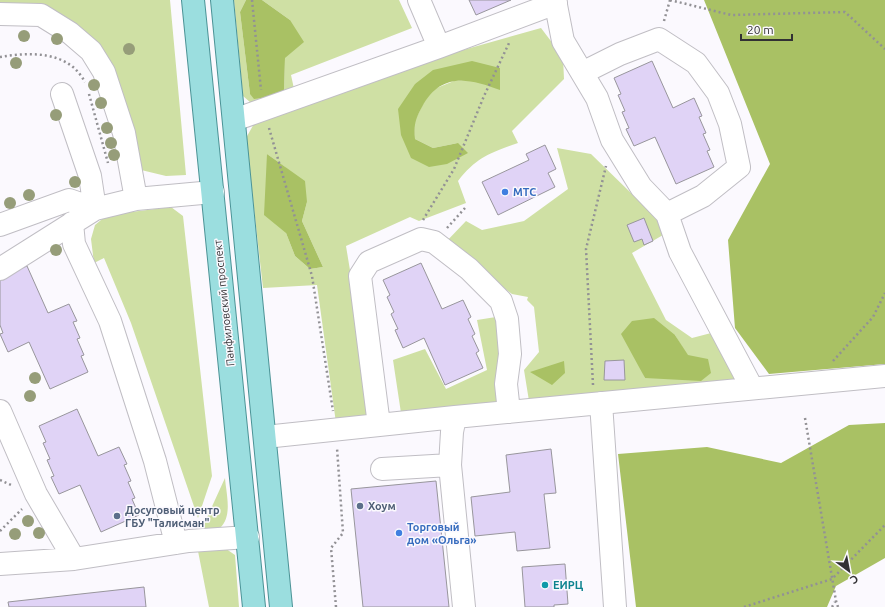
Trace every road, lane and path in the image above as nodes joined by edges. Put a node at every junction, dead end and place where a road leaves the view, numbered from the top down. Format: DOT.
graph roads {
  1 [pos="193,0"];
  2 [pos="222,0"];
  3 [pos="252,0"];
  4 [pos="419,0"];
  5 [pos="670,0"];
  6 [pos="555,1"];
  7 [pos="0,14"];
  8 [pos="519,16"];
  9 [pos="439,47"];
  10 [pos="885,49"];
  11 [pos="104,72"];
  12 [pos="582,73"];
  13 [pos="62,94"];
  14 [pos="263,110"];
  15 [pos="234,120"];
  16 [pos="612,140"];
  17 [pos="213,192"];
  18 [pos="136,198"];
  19 [pos="465,208"];
  20 [pos="95,209"];
  21 [pos="668,214"];
  22 [pos="72,223"];
  23 [pos="0,225"];
  24 [pos="428,240"];
  25 [pos="0,269"];
  26 [pos="885,293"];
  27 [pos="885,376"];
  28 [pos="814,382"];
  29 [pos="752,388"];
  30 [pos="597,403"];
  31 [pos="0,411"];
  32 [pos="509,412"];
  33 [pos="455,417"];
  34 [pos="805,418"];
  35 [pos="379,425"];
  36 [pos="336,429"];
  37 [pos="265,437"];
  38 [pos="450,465"];
  39 [pos="382,469"];
  40 [pos="885,525"];
  41 [pos="248,537"];
  42 [pos="176,543"];
  43 [pos="74,559"];
  44 [pos="0,564"];
  45 [pos="832,579"];
  46 [pos="836,601"];
  47 [pos="254,607"];
  48 [pos="281,607"];
  49 [pos="336,607"];
  50 [pos="464,607"];
  51 [pos="615,607"];
  52 [pos="744,607"];
  53 [pos="832,607"];
  54 [pos="838,607"];
  1 -- 17 [label="main road, Панфиловский проспект"];
  2 -- 15 [label="main road"];
  3 -- 14 [label="path"];
  4 -- 9 [label="lane"];
  5 -- 10 [label="path"];
  6 -- 8 [label="lane"];
  6 -- 12 [label="lane"];
  7 -- 11 [label="lane"];
  8 -- 9 [label="lane"];
  8 -- 24 [label="path"];
  9 -- 14 [label="lane"];
  11 -- 13 [label="path"];
  11 -- 18 [label="lane"];
  12 -- 16 [label="lane"];
  12 -- 21 [label="lane"];
  13 -- 20 [label="lane"];
  14 -- 15 [label="lane"];
  14 -- 36 [label="path"];
  15 -- 37 [label="main road"];
  16 -- 21 [label="lane"];
  16 -- 30 [label="path"];
  17 -- 18 [label="lane"];
  17 -- 41 [label="main road, Панфиловский проспект"];
  18 -- 20 [label="lane"];
  19 -- 24 [label="path"];
  20 -- 22 [label="lane"];
  20 -- 23 [label="lane"];
  21 -- 29 [label="lane"];
  22 -- 25 [label="lane"];
  22 -- 42 [label="lane"];
  24 -- 32 [label="lane"];
  24 -- 35 [label="lane"];
  26 -- 28 [label="path"];
  27 -- 28 [label="lane"];
  28 -- 29 [label="lane"];
  29 -- 30 [label="lane"];
  30 -- 32 [label="lane"];
  30 -- 51 [label="lane"];
  31 -- 43 [label="lane"];
  32 -- 33 [label="lane"];
  33 -- 35 [label="lane"];
  33 -- 38 [label="lane"];
  34 -- 45 [label="path"];
  35 -- 36 [label="lane"];
  36 -- 37 [label="lane"];
  36 -- 49 [label="path"];
  37 -- 48 [label="main road"];
  38 -- 39 [label="lane"];
  38 -- 50 [label="lane"];
  40 -- 45 [label="path"];
  41 -- 42 [label="lane"];
  41 -- 47 [label="main road, Панфиловский проспект"];
  42 -- 43 [label="lane"];
  43 -- 44 [label="lane"];
  45 -- 46 [label="path"];
  45 -- 52 [label="path"];
  46 -- 53 [label="path"];
  46 -- 54 [label="path"];
}
